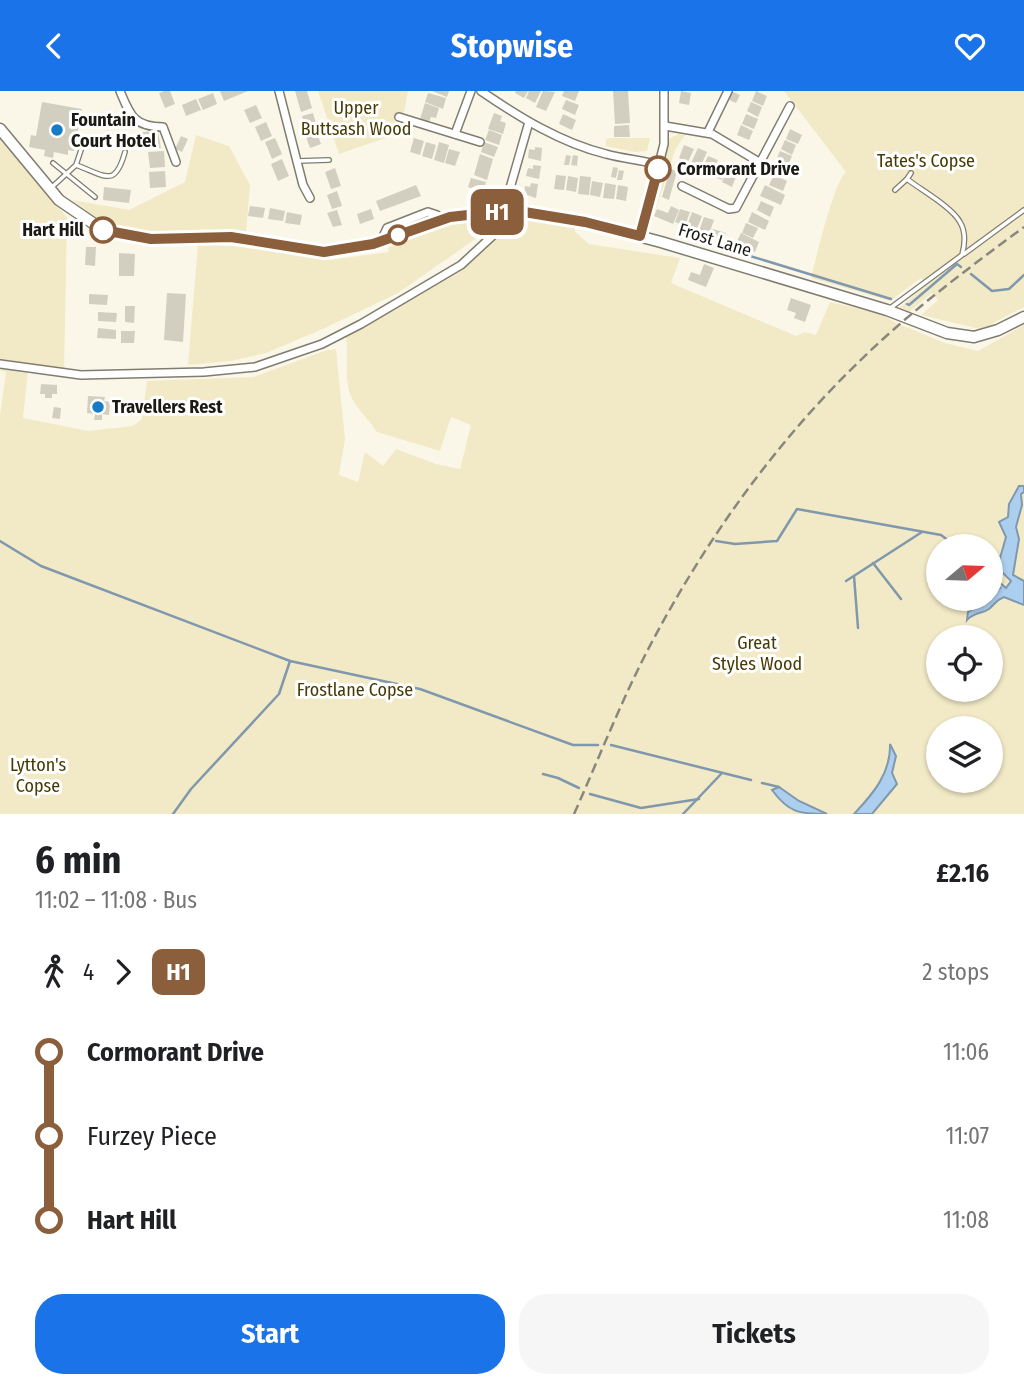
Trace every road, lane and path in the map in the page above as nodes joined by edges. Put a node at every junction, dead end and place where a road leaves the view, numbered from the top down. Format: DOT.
graph roads {
  1 [pos="120,91"];
  2 [pos="279,91"];
  3 [pos="471,91"];
  4 [pos="481,91"];
  5 [pos="664,91"];
  6 [pos="728,91"];
  7 [pos="790,106"];
  8 [pos="399,117"];
  9 [pos="529,122"];
  10 [pos="665,126"];
  11 [pos="0,129"];
  12 [pos="708,132"];
  13 [pos="455,134"];
  14 [pos="84,141"];
  15 [pos="480,142"];
  16 [pos="125,152"];
  17 [pos="297,160"];
  18 [pos="330,160"];
  19 [pos="176,162"];
  20 [pos="759,162"];
  21 [pos="53,163"];
  22 [pos="76,165"];
  23 [pos="659,165"];
  24 [pos="911,173"];
  25 [pos="67,174"];
  26 [pos="907,179"];
  27 [pos="682,186"];
  28 [pos="49,189"];
  29 [pos="895,190"];
  30 [pos="508,195"];
  31 [pos="95,197"];
  32 [pos="310,198"];
  33 [pos="512,210"];
  34 [pos="1024,210"];
  35 [pos="640,236"];
  36 [pos="962,255"];
  37 [pos="887,310"];
  38 [pos="1024,317"];
  39 [pos="0,364"];
  1 -- 19 [label="street"];
  2 -- 17 [label="street"];
  3 -- 13 [label="street"];
  4 -- 9 [label="street"];
  5 -- 10 [label="street"];
  6 -- 12 [label="street"];
  7 -- 20 [label="street"];
  8 -- 13 [label="street"];
  9 -- 23 [label="street"];
  9 -- 30 [label="street"];
  10 -- 12 [label="street"];
  10 -- 23 [label="street"];
  11 -- 28 [label="street, Frost Lane"];
  12 -- 20 [label="street"];
  13 -- 15 [label="street"];
  14 -- 22 [label="lane"];
  16 -- 22 [label="lane"];
  17 -- 18 [label="lane"];
  17 -- 32 [label="street"];
  20 -- 27 [label="street"];
  21 -- 25 [label="lane"];
  22 -- 25 [label="lane"];
  23 -- 35 [label="street"];
  24 -- 26 [label="lane"];
  25 -- 28 [label="lane"];
  25 -- 31 [label="lane"];
  26 -- 29 [label="lane"];
  26 -- 36 [label="lane"];
  28 -- 33 [label="street, Frost Lane"];
  33 -- 35 [label="street, Frost Lane"];
  33 -- 39 [label="street"];
  34 -- 36 [label="lane"];
  35 -- 37 [label="street, Frost Lane"];
  36 -- 37 [label="lane"];
  37 -- 38 [label="street, Frost Lane"];
}
